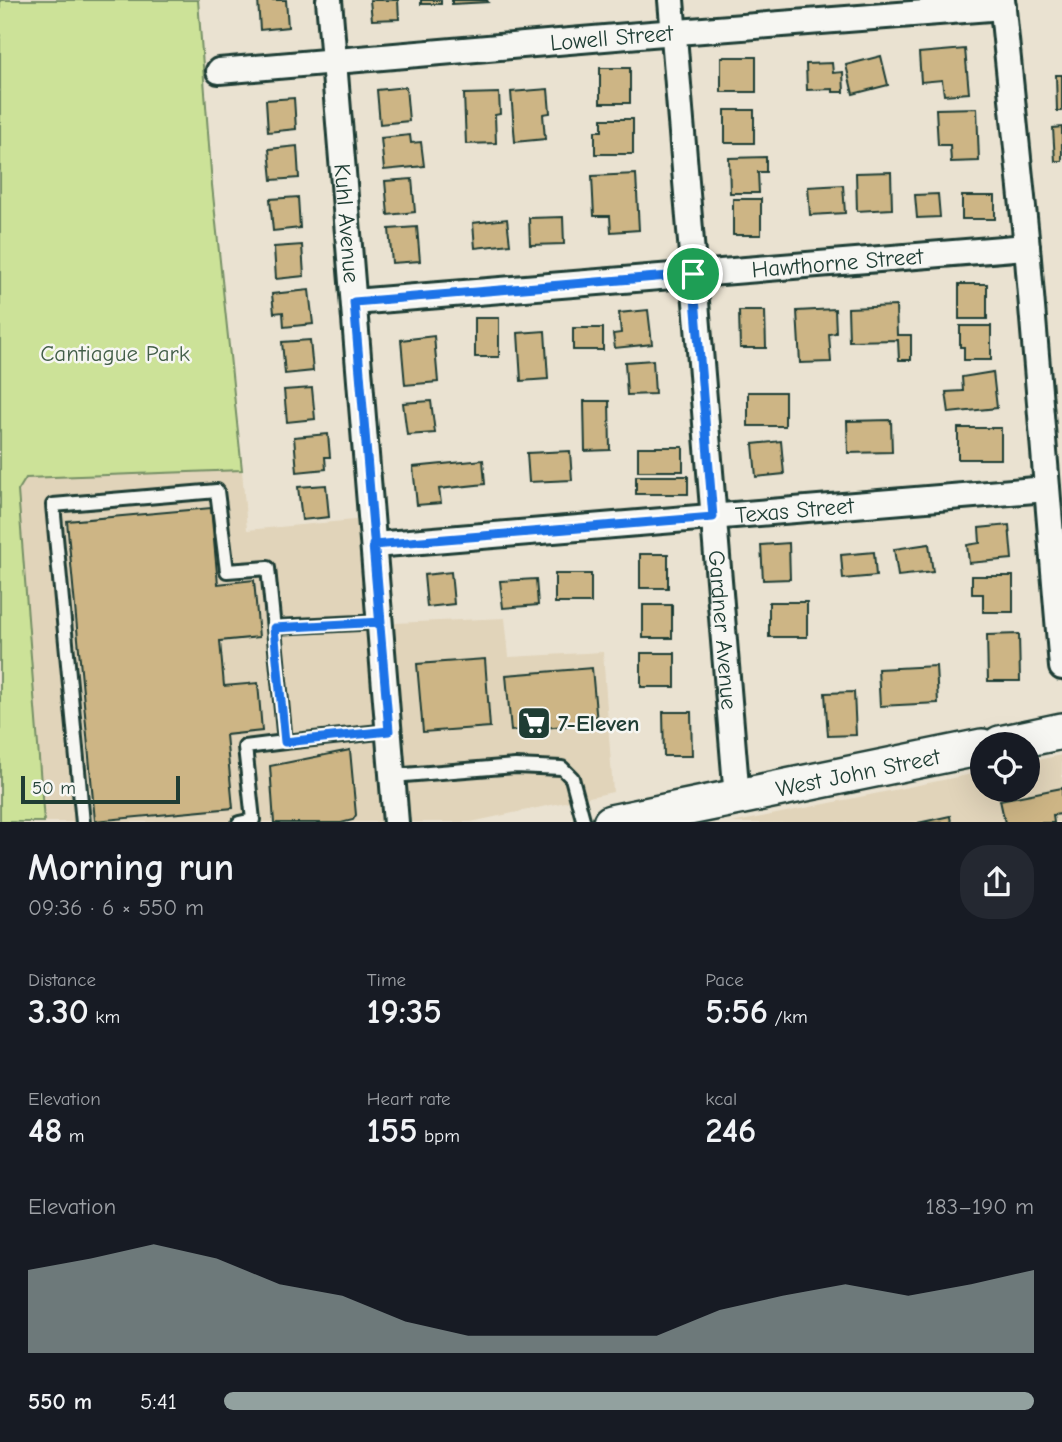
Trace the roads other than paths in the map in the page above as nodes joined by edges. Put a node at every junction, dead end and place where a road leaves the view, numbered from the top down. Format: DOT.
graph roads {
  1 [pos="329,0"];
  2 [pos="671,0"];
  3 [pos="1003,4"];
  4 [pos="673,32"];
  5 [pos="334,61"];
  6 [pos="219,71"];
  7 [pos="1027,247"];
  8 [pos="693,274"];
  9 [pos="354,302"];
  10 [pos="1047,489"];
  11 [pos="713,517"];
  12 [pos="373,545"];
  13 [pos="381,622"];
  14 [pos="274,628"];
  15 [pos="1062,667"];
  16 [pos="389,731"];
  17 [pos="1062,731"];
  18 [pos="1040,736"];
  19 [pos="285,742"];
  20 [pos="970,749"];
  21 [pos="392,776"];
  22 [pos="737,798"];
  23 [pos="82,822"];
  24 [pos="239,822"];
  25 [pos="396,822"];
  26 [pos="584,822"];
  27 [pos="611,822"];
  1 -- 5 [label="street, Kuhl Avenue"];
  2 -- 4 [label="street, Gardner Avenue"];
  3 -- 4 [label="street, Lowell Street"];
  3 -- 7 [label="street"];
  4 -- 5 [label="street, Lowell Street"];
  4 -- 8 [label="street, Gardner Avenue"];
  5 -- 6 [label="street, Lowell Street"];
  5 -- 9 [label="street, Kuhl Avenue"];
  7 -- 8 [label="street, Hawthorne Street"];
  7 -- 10 [label="street"];
  8 -- 9 [label="street, Hawthorne Street"];
  8 -- 11 [label="street, Gardner Avenue"];
  9 -- 12 [label="street, Kuhl Avenue"];
  10 -- 11 [label="street, Texas Street"];
  10 -- 15 [label="street"];
  11 -- 12 [label="street, Texas Street"];
  11 -- 22 [label="street, Gardner Avenue"];
  12 -- 13 [label="street, Kuhl Avenue"];
  13 -- 14 [label="lane"];
  13 -- 16 [label="street, Kuhl Avenue"];
  14 -- 19 [label="lane"];
  14 -- 23 [label="lane"];
  16 -- 19 [label="lane"];
  16 -- 21 [label="street, Kuhl Avenue"];
  17 -- 18 [label="main road"];
  19 -- 24 [label="lane"];
  20 -- 22 [label="main road, West John Street"];
  21 -- 25 [label="street, Kuhl Avenue"];
  21 -- 26 [label="lane"];
  22 -- 27 [label="main road, West John Street"];
}
